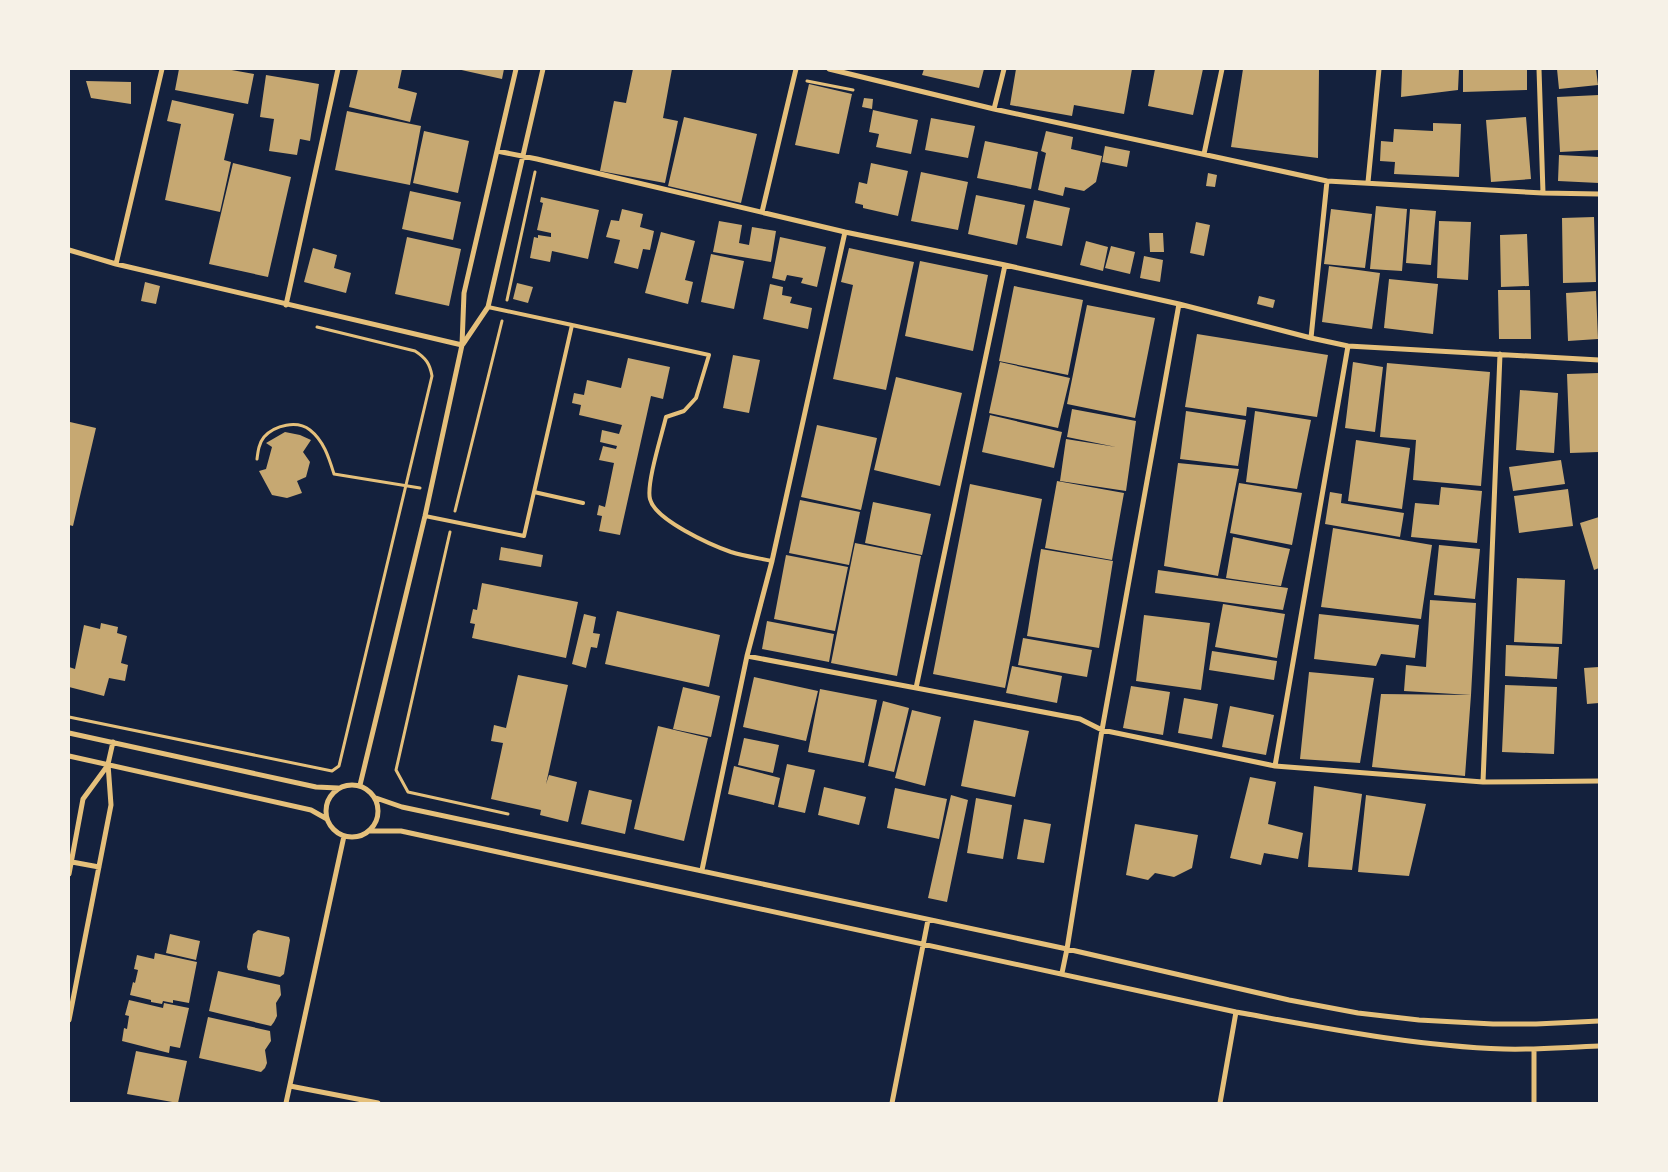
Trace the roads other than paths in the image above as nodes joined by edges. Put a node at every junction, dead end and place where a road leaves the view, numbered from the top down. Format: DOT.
graph roads {
  1 [pos="162,69"];
  2 [pos="338,69"];
  3 [pos="516,69"];
  4 [pos="543,69"];
  5 [pos="796,69"];
  6 [pos="829,69"];
  7 [pos="1004,69"];
  8 [pos="1222,69"];
  9 [pos="1379,69"];
  10 [pos="1539,69"];
  11 [pos="994,109"];
  12 [pos="497,151"];
  13 [pos="1204,154"];
  14 [pos="523,156"];
  15 [pos="1327,181"];
  16 [pos="1368,182"];
  17 [pos="1543,192"];
  18 [pos="1599,194"];
  19 [pos="762,212"];
  20 [pos="845,232"];
  21 [pos="69,250"];
  22 [pos="116,264"];
  23 [pos="1005,265"];
  24 [pos="1179,304"];
  25 [pos="286,305"];
  26 [pos="488,307"];
  27 [pos="572,325"];
  28 [pos="1311,338"];
  29 [pos="462,346"];
  30 [pos="1348,346"];
  31 [pos="1500,354"];
  32 [pos="1599,360"];
  33 [pos="534,492"];
  34 [pos="583,503"];
  35 [pos="425,516"];
  36 [pos="772,561"];
  37 [pos="747,656"];
  38 [pos="916,688"];
  39 [pos="1102,730"];
  40 [pos="69,733"];
  41 [pos="113,742"];
  42 [pos="69,756"];
  43 [pos="108,764"];
  44 [pos="1276,766"];
  45 [pos="1599,780"];
  46 [pos="1483,782"];
  47 [pos="360,785"];
  48 [pos="338,788"];
  49 [pos="376,798"];
  50 [pos="327,819"];
  51 [pos="370,831"];
  52 [pos="344,836"];
  53 [pos="72,862"];
  54 [pos="99,867"];
  55 [pos="702,870"];
  56 [pos="69,874"];
  57 [pos="928,920"];
  58 [pos="923,945"];
  59 [pos="1067,949"];
  60 [pos="1062,973"];
  61 [pos="1236,1012"];
  62 [pos="69,1020"];
  63 [pos="1599,1021"];
  64 [pos="1599,1046"];
  65 [pos="1534,1049"];
  66 [pos="290,1086"];
  67 [pos="286,1103"];
  68 [pos="378,1103"];
  69 [pos="892,1103"];
  70 [pos="1220,1103"];
  71 [pos="1534,1103"];
  1 -- 22 [label="street"];
  2 -- 25 [label="street"];
  3 -- 12 [label="street"];
  4 -- 14 [label="street"];
  5 -- 19 [label="street"];
  6 -- 11 [label="street"];
  7 -- 11 [label="street"];
  8 -- 13 [label="street"];
  9 -- 16 [label="street"];
  10 -- 17 [label="street"];
  11 -- 13 [label="street"];
  12 -- 14 [label="street"];
  12 -- 29 [label="street"];
  13 -- 15 [label="street"];
  14 -- 19 [label="street"];
  14 -- 26 [label="street"];
  15 -- 16 [label="street"];
  15 -- 28 [label="street"];
  16 -- 17 [label="street"];
  17 -- 18 [label="street"];
  19 -- 20 [label="street"];
  20 -- 23 [label="street"];
  20 -- 36 [label="street"];
  21 -- 22 [label="street"];
  22 -- 25 [label="street"];
  23 -- 24 [label="street"];
  23 -- 38 [label="street"];
  24 -- 28 [label="street"];
  24 -- 39 [label="street"];
  25 -- 29 [label="street"];
  26 -- 27 [label="lane"];
  26 -- 29 [label="street"];
  27 -- 33 [label="lane"];
  27 -- 36 [label="lane"];
  28 -- 30 [label="street"];
  29 -- 35 [label="street"];
  30 -- 31 [label="street"];
  30 -- 44 [label="street"];
  31 -- 32 [label="street"];
  31 -- 46 [label="street"];
  33 -- 34 [label="lane"];
  33 -- 35 [label="lane"];
  35 -- 47 [label="street"];
  36 -- 37 [label="street"];
  37 -- 38 [label="street"];
  37 -- 55 [label="street"];
  38 -- 39 [label="street"];
  39 -- 44 [label="street"];
  39 -- 59 [label="street"];
  40 -- 41 [label="street"];
  41 -- 43 [label="street"];
  41 -- 48 [label="street"];
  42 -- 43 [label="street"];
  43 -- 50 [label="street"];
  43 -- 53 [label="street"];
  43 -- 54 [label="street"];
  44 -- 46 [label="street"];
  45 -- 46 [label="street"];
  47 -- 48 [label="street"];
  47 -- 49 [label="street"];
  48 -- 50 [label="street"];
  49 -- 51 [label="street"];
  49 -- 55 [label="street"];
  50 -- 52 [label="street"];
  51 -- 52 [label="street"];
  51 -- 58 [label="street"];
  52 -- 66 [label="street"];
  53 -- 54 [label="street"];
  53 -- 56 [label="street"];
  54 -- 62 [label="street"];
  55 -- 57 [label="street"];
  57 -- 58 [label="street"];
  57 -- 59 [label="street"];
  58 -- 60 [label="street"];
  58 -- 69 [label="street"];
  59 -- 60 [label="street"];
  59 -- 63 [label="street"];
  60 -- 61 [label="street"];
  61 -- 65 [label="street"];
  61 -- 70 [label="street"];
  64 -- 65 [label="street"];
  65 -- 71 [label="street"];
  66 -- 67 [label="street"];
  66 -- 68 [label="street"];
}
